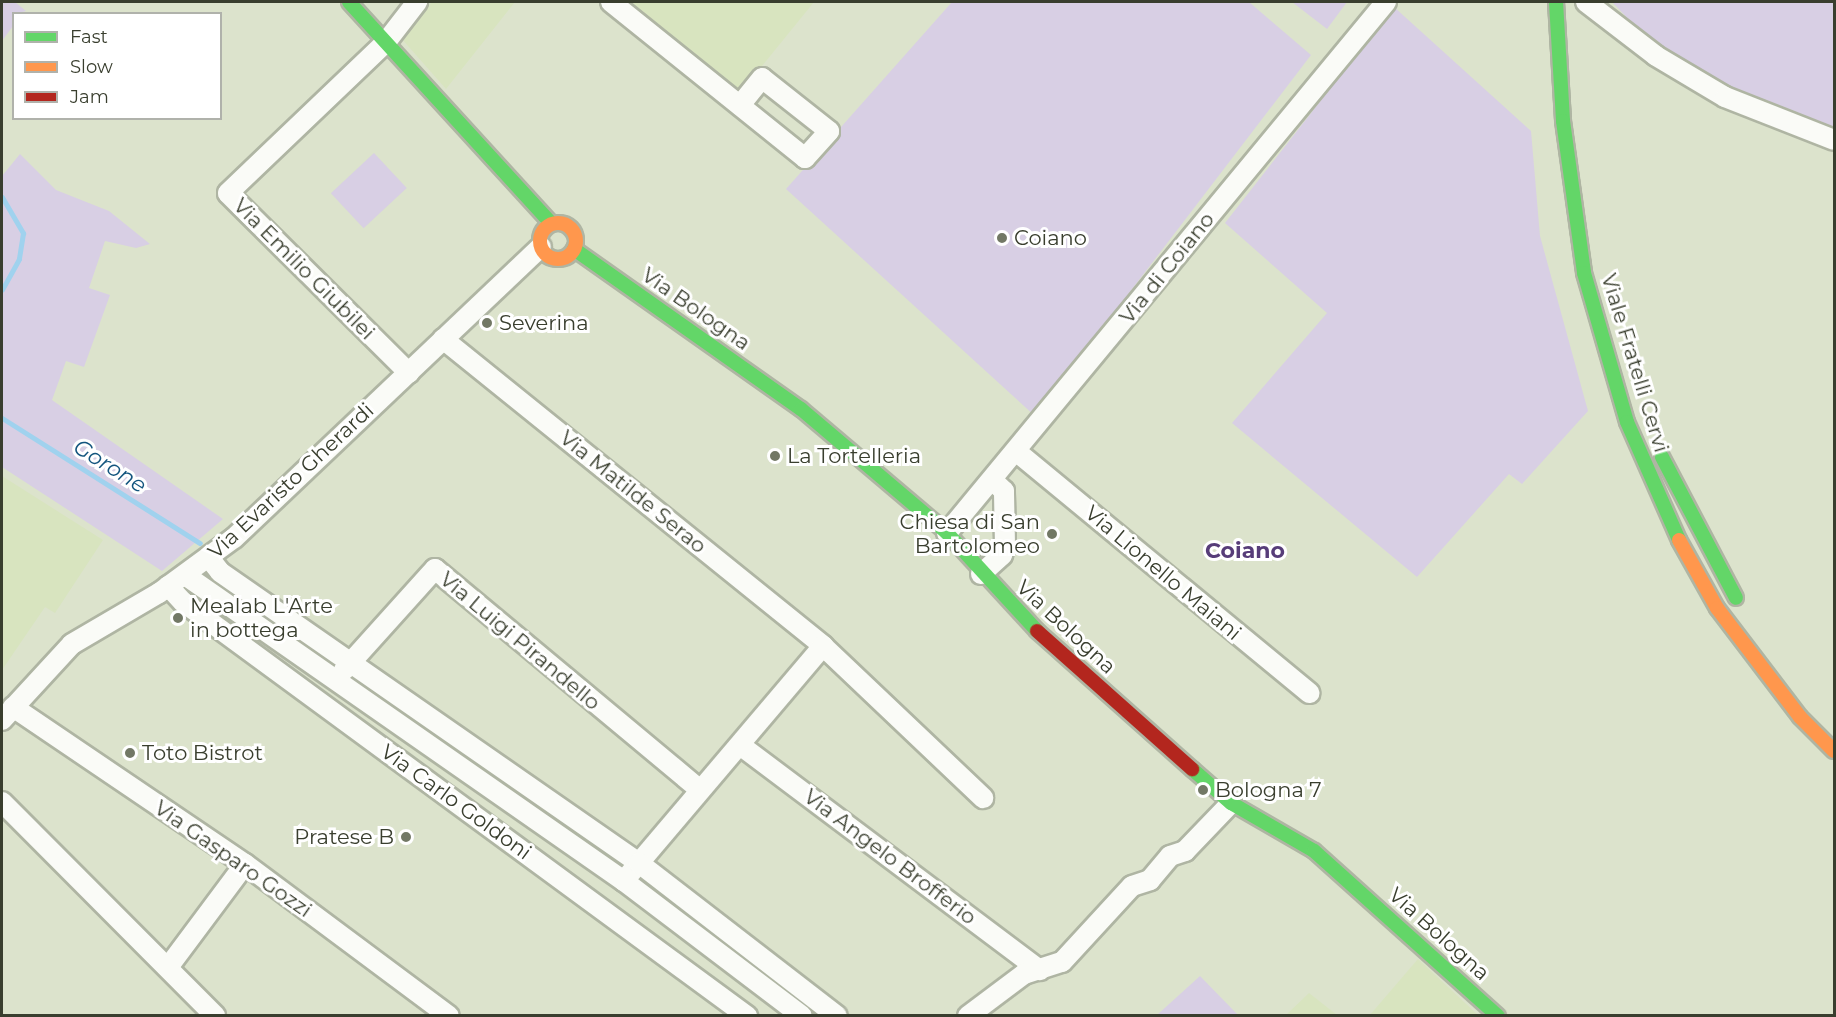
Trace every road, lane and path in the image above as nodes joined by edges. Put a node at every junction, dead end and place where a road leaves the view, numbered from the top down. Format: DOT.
graph roads {
  1 [pos="349,2"];
  2 [pos="417,2"];
  3 [pos="610,2"];
  4 [pos="1386,2"];
  5 [pos="1556,2"];
  6 [pos="1579,5"];
  7 [pos="386,42"];
  8 [pos="740,105"];
  9 [pos="1834,140"];
  10 [pos="1583,146"];
  11 [pos="551,223"];
  12 [pos="541,247"];
  13 [pos="1597,248"];
  14 [pos="574,249"];
  15 [pos="1617,327"];
  16 [pos="443,339"];
  17 [pos="1629,370"];
  18 [pos="409,372"];
  19 [pos="1655,440"];
  20 [pos="1017,452"];
  21 [pos="992,480"];
  22 [pos="946,533"];
  23 [pos="210,559"];
  24 [pos="981,574"];
  25 [pos="185,575"];
  26 [pos="168,586"];
  27 [pos="1744,610"];
  28 [pos="824,646"];
  29 [pos="352,660"];
  30 [pos="337,679"];
  31 [pos="1309,693"];
  32 [pos="7,714"];
  33 [pos="740,745"];
  34 [pos="1834,751"];
  35 [pos="700,790"];
  36 [pos="983,798"];
  37 [pos="2,802"];
  38 [pos="1231,803"];
  39 [pos="639,863"];
  40 [pos="245,864"];
  41 [pos="624,880"];
  42 [pos="169,966"];
  43 [pos="1040,969"];
  44 [pos="215,1016"];
  45 [pos="449,1016"];
  46 [pos="747,1016"];
  47 [pos="802,1016"];
  48 [pos="837,1016"];
  49 [pos="968,1016"];
  50 [pos="1498,1016"];
  1 -- 7 [label="street"];
  2 -- 7 [label="street, Via Emilio Giubilei"];
  3 -- 8 [label="street"];
  4 -- 20 [label="street, Via di Coiano"];
  5 -- 34 [label="street, Viale Fratelli Cervi"];
  6 -- 9 [label="street"];
  7 -- 11 [label="street"];
  7 -- 18 [label="street, Via Emilio Giubilei"];
  8 -- 8 [label="street"];
  10 -- 13 [label="street, Viale Fratelli Cervi"];
  11 -- 12 [label="street"];
  11 -- 14 [label="street"];
  12 -- 14 [label="street"];
  12 -- 16 [label="street, Via Evaristo Gherardi"];
  14 -- 22 [label="street, Via Bologna"];
  15 -- 17 [label="street, Viale Fratelli Cervi"];
  16 -- 18 [label="street, Via Evaristo Gherardi"];
  16 -- 28 [label="street, Via Matilde Serao"];
  18 -- 23 [label="street, Via Evaristo Gherardi"];
  19 -- 27 [label="street, Viale Fratelli Cervi"];
  20 -- 21 [label="street, Via di Coiano"];
  20 -- 31 [label="street, Via Lionello Maiani"];
  21 -- 22 [label="street, Via di Coiano"];
  21 -- 24 [label="street"];
  22 -- 24 [label="street, Via Bologna"];
  23 -- 25 [label="street, Via Evaristo Gherardi"];
  23 -- 29 [label="street"];
  24 -- 38 [label="street, Via Bologna"];
  25 -- 26 [label="street, Via Evaristo Gherardi"];
  25 -- 30 [label="street, Via Carlo Goldoni"];
  26 -- 32 [label="street, Via Evaristo Gherardi"];
  26 -- 46 [label="street, Via Carlo Goldoni"];
  28 -- 33 [label="street"];
  28 -- 36 [label="street, Via Matilde Serao"];
  29 -- 30 [label="street"];
  29 -- 35 [label="street, Via Luigi Pirandello"];
  29 -- 39 [label="street"];
  30 -- 41 [label="street, Via Carlo Goldoni"];
  32 -- 40 [label="street, Via Gasparo Gozzi"];
  33 -- 35 [label="street"];
  33 -- 43 [label="street, Via Angelo Brofferio"];
  35 -- 39 [label="street"];
  37 -- 42 [label="street"];
  38 -- 43 [label="street"];
  38 -- 50 [label="street, Via Bologna"];
  39 -- 41 [label="street"];
  39 -- 48 [label="street"];
  40 -- 42 [label="street"];
  40 -- 45 [label="street, Via Gasparo Gozzi"];
  41 -- 47 [label="street, Via Carlo Goldoni"];
  42 -- 44 [label="street"];
  43 -- 49 [label="street"];
}
